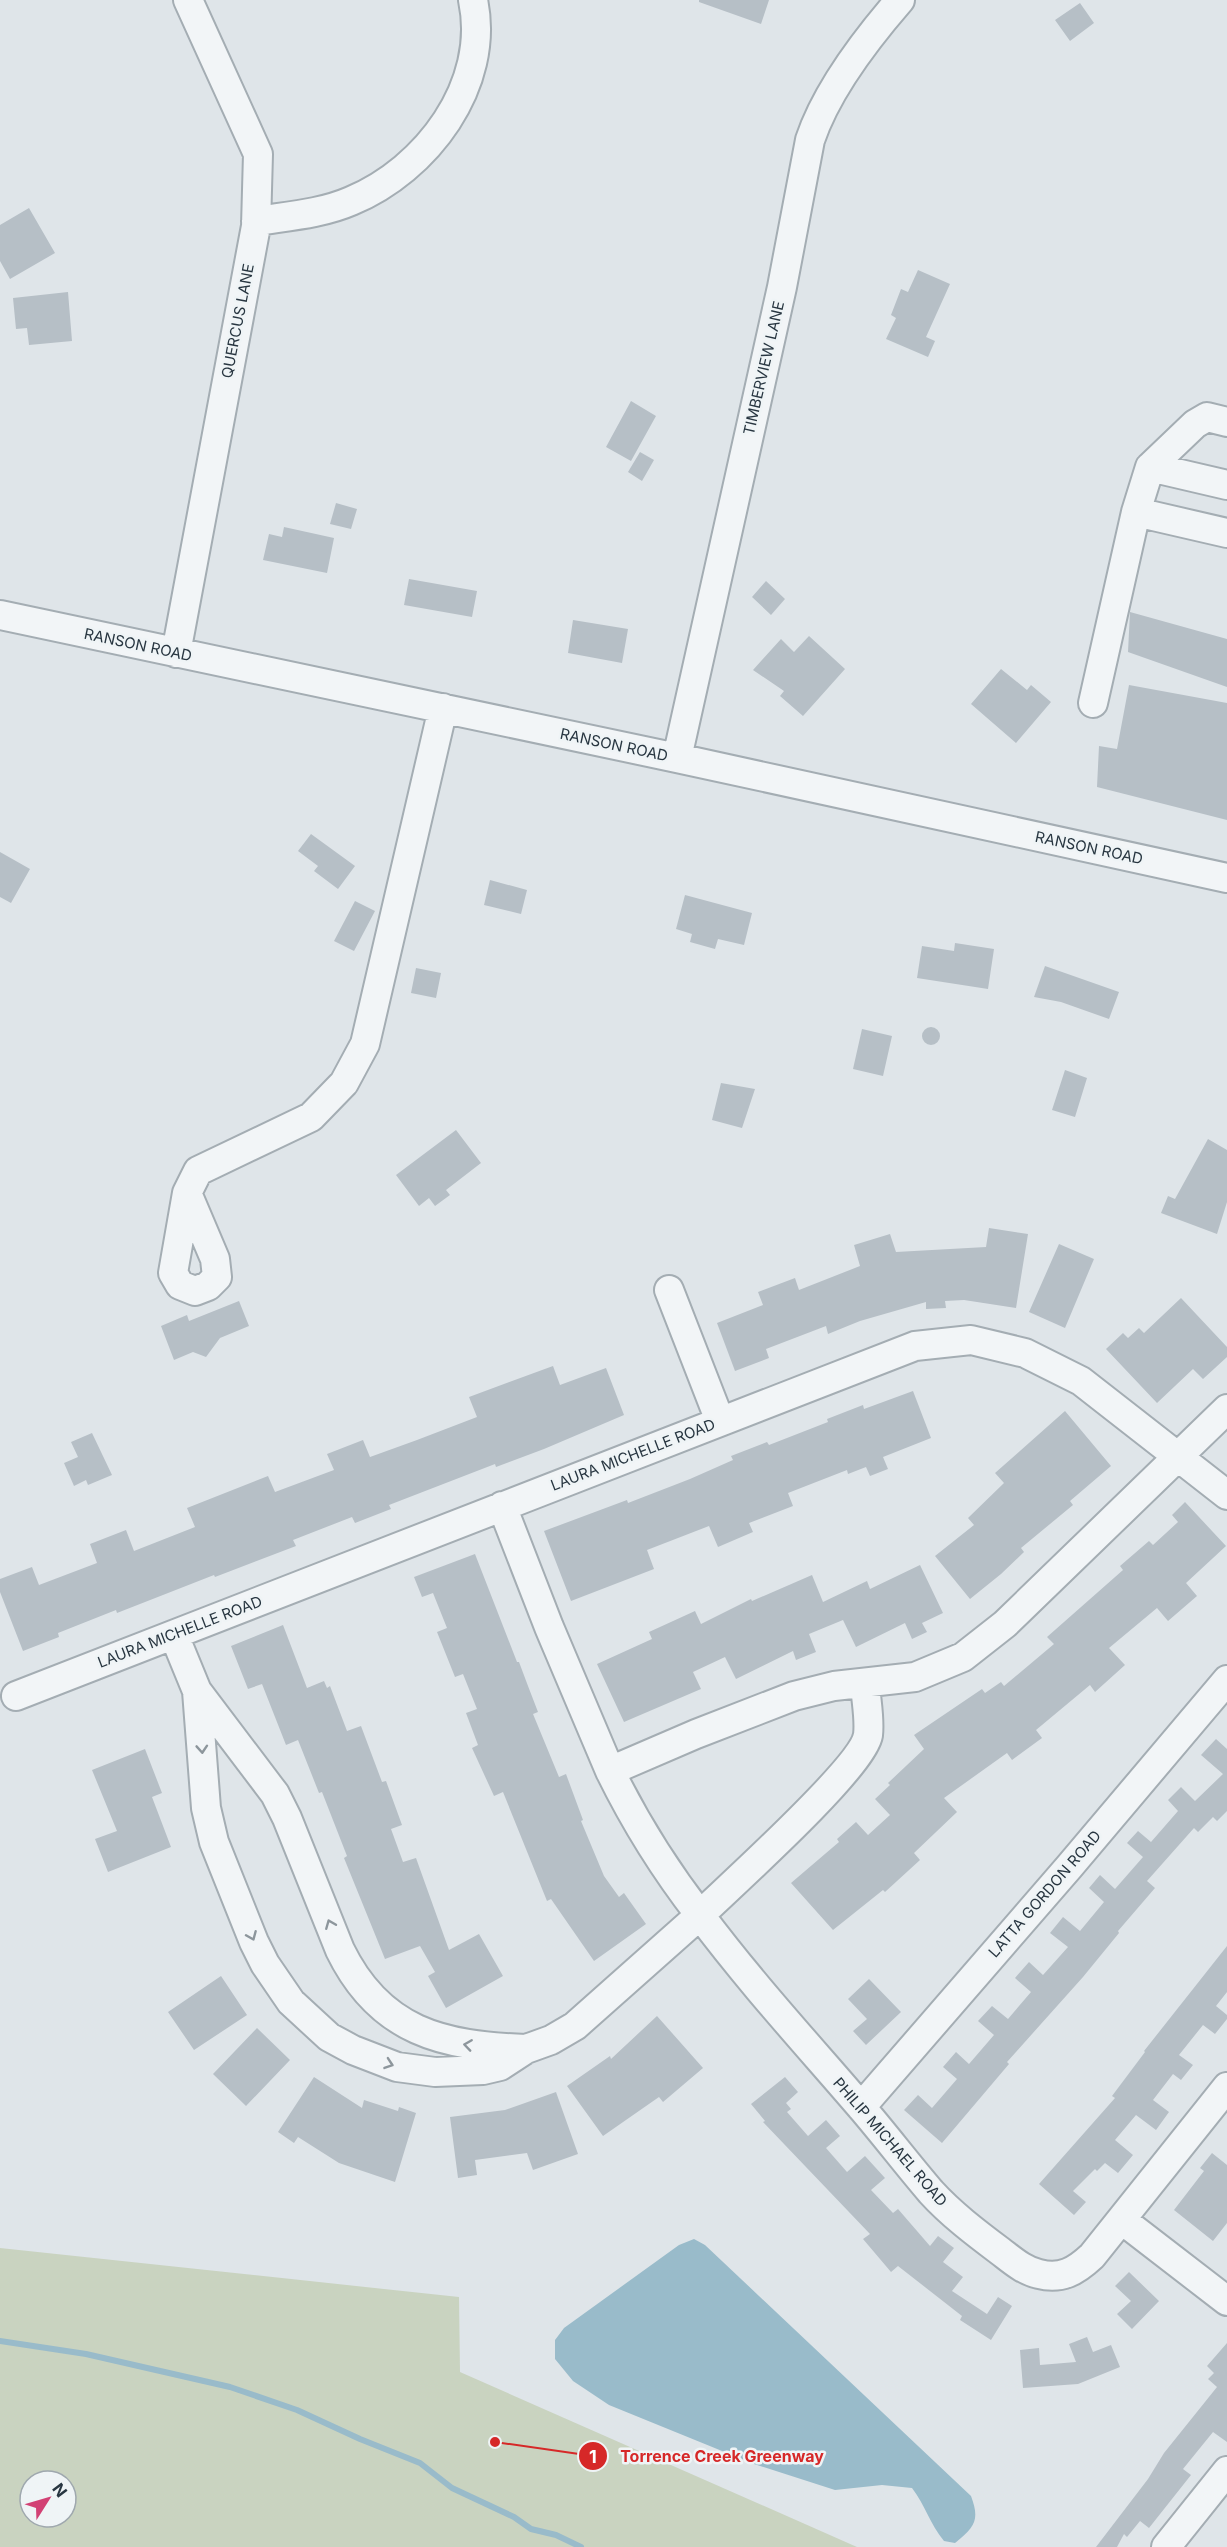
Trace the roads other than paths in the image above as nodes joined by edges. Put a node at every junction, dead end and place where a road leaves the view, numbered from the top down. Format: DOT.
graph roads {
  1 [pos="188,0"];
  2 [pos="473,0"];
  3 [pos="900,0"];
  4 [pos="256,221"];
  5 [pos="1227,422"];
  6 [pos="1150,467"];
  7 [pos="1227,485"];
  8 [pos="1136,512"];
  9 [pos="1227,533"];
  10 [pos="0,615"];
  11 [pos="176,653"];
  12 [pos="1093,703"];
  13 [pos="443,708"];
  14 [pos="677,758"];
  15 [pos="1227,878"];
  16 [pos="187,1193"];
  17 [pos="669,1290"];
  18 [pos="1227,1409"];
  19 [pos="720,1421"];
  20 [pos="1175,1457"];
  21 [pos="1227,1495"];
  22 [pos="502,1506"];
  23 [pos="174,1635"];
  24 [pos="1227,1680"];
  25 [pos="865,1684"];
  26 [pos="197,1691"];
  27 [pos="16,1696"];
  28 [pos="610,1771"];
  29 [pos="700,1914"];
  30 [pos="526,2049"];
  31 [pos="1227,2087"];
  32 [pos="861,2107"];
  33 [pos="1122,2220"];
  34 [pos="1227,2301"];
  35 [pos="1227,2471"];
  36 [pos="1166,2547"];
  1 -- 4 [label="street, QUERCUS LANE"];
  2 -- 4 [label="street"];
  3 -- 14 [label="street, TIMBERVIEW LANE"];
  4 -- 11 [label="street, QUERCUS LANE"];
  5 -- 6 [label="street"];
  6 -- 7 [label="street"];
  6 -- 8 [label="street"];
  8 -- 9 [label="street"];
  8 -- 12 [label="street"];
  10 -- 11 [label="street, RANSON ROAD"];
  11 -- 13 [label="street, RANSON ROAD"];
  13 -- 14 [label="street, RANSON ROAD"];
  13 -- 16 [label="street"];
  14 -- 15 [label="street, RANSON ROAD"];
  17 -- 19 [label="street"];
  18 -- 20 [label="street"];
  19 -- 20 [label="street, LAURA MICHELLE ROAD"];
  19 -- 22 [label="street, LAURA MICHELLE ROAD"];
  20 -- 21 [label="street, LAURA MICHELLE ROAD"];
  20 -- 25 [label="street"];
  22 -- 23 [label="street, LAURA MICHELLE ROAD"];
  22 -- 28 [label="street, PHILIP MICHAEL ROAD"];
  23 -- 26 [label="street"];
  23 -- 27 [label="street, LAURA MICHELLE ROAD"];
  24 -- 32 [label="street, LATTA GORDON ROAD"];
  25 -- 28 [label="street"];
  25 -- 29 [label="street"];
  30 -- 26 [label="street, one-way"];
  26 -- 30 [label="street, one-way"];
  28 -- 29 [label="street, PHILIP MICHAEL ROAD"];
  29 -- 30 [label="street"];
  29 -- 32 [label="street, PHILIP MICHAEL ROAD"];
  31 -- 33 [label="street, PHILIP MICHAEL ROAD"];
  32 -- 33 [label="street, PHILIP MICHAEL ROAD"];
  33 -- 34 [label="street"];
  35 -- 36 [label="street"];
}
